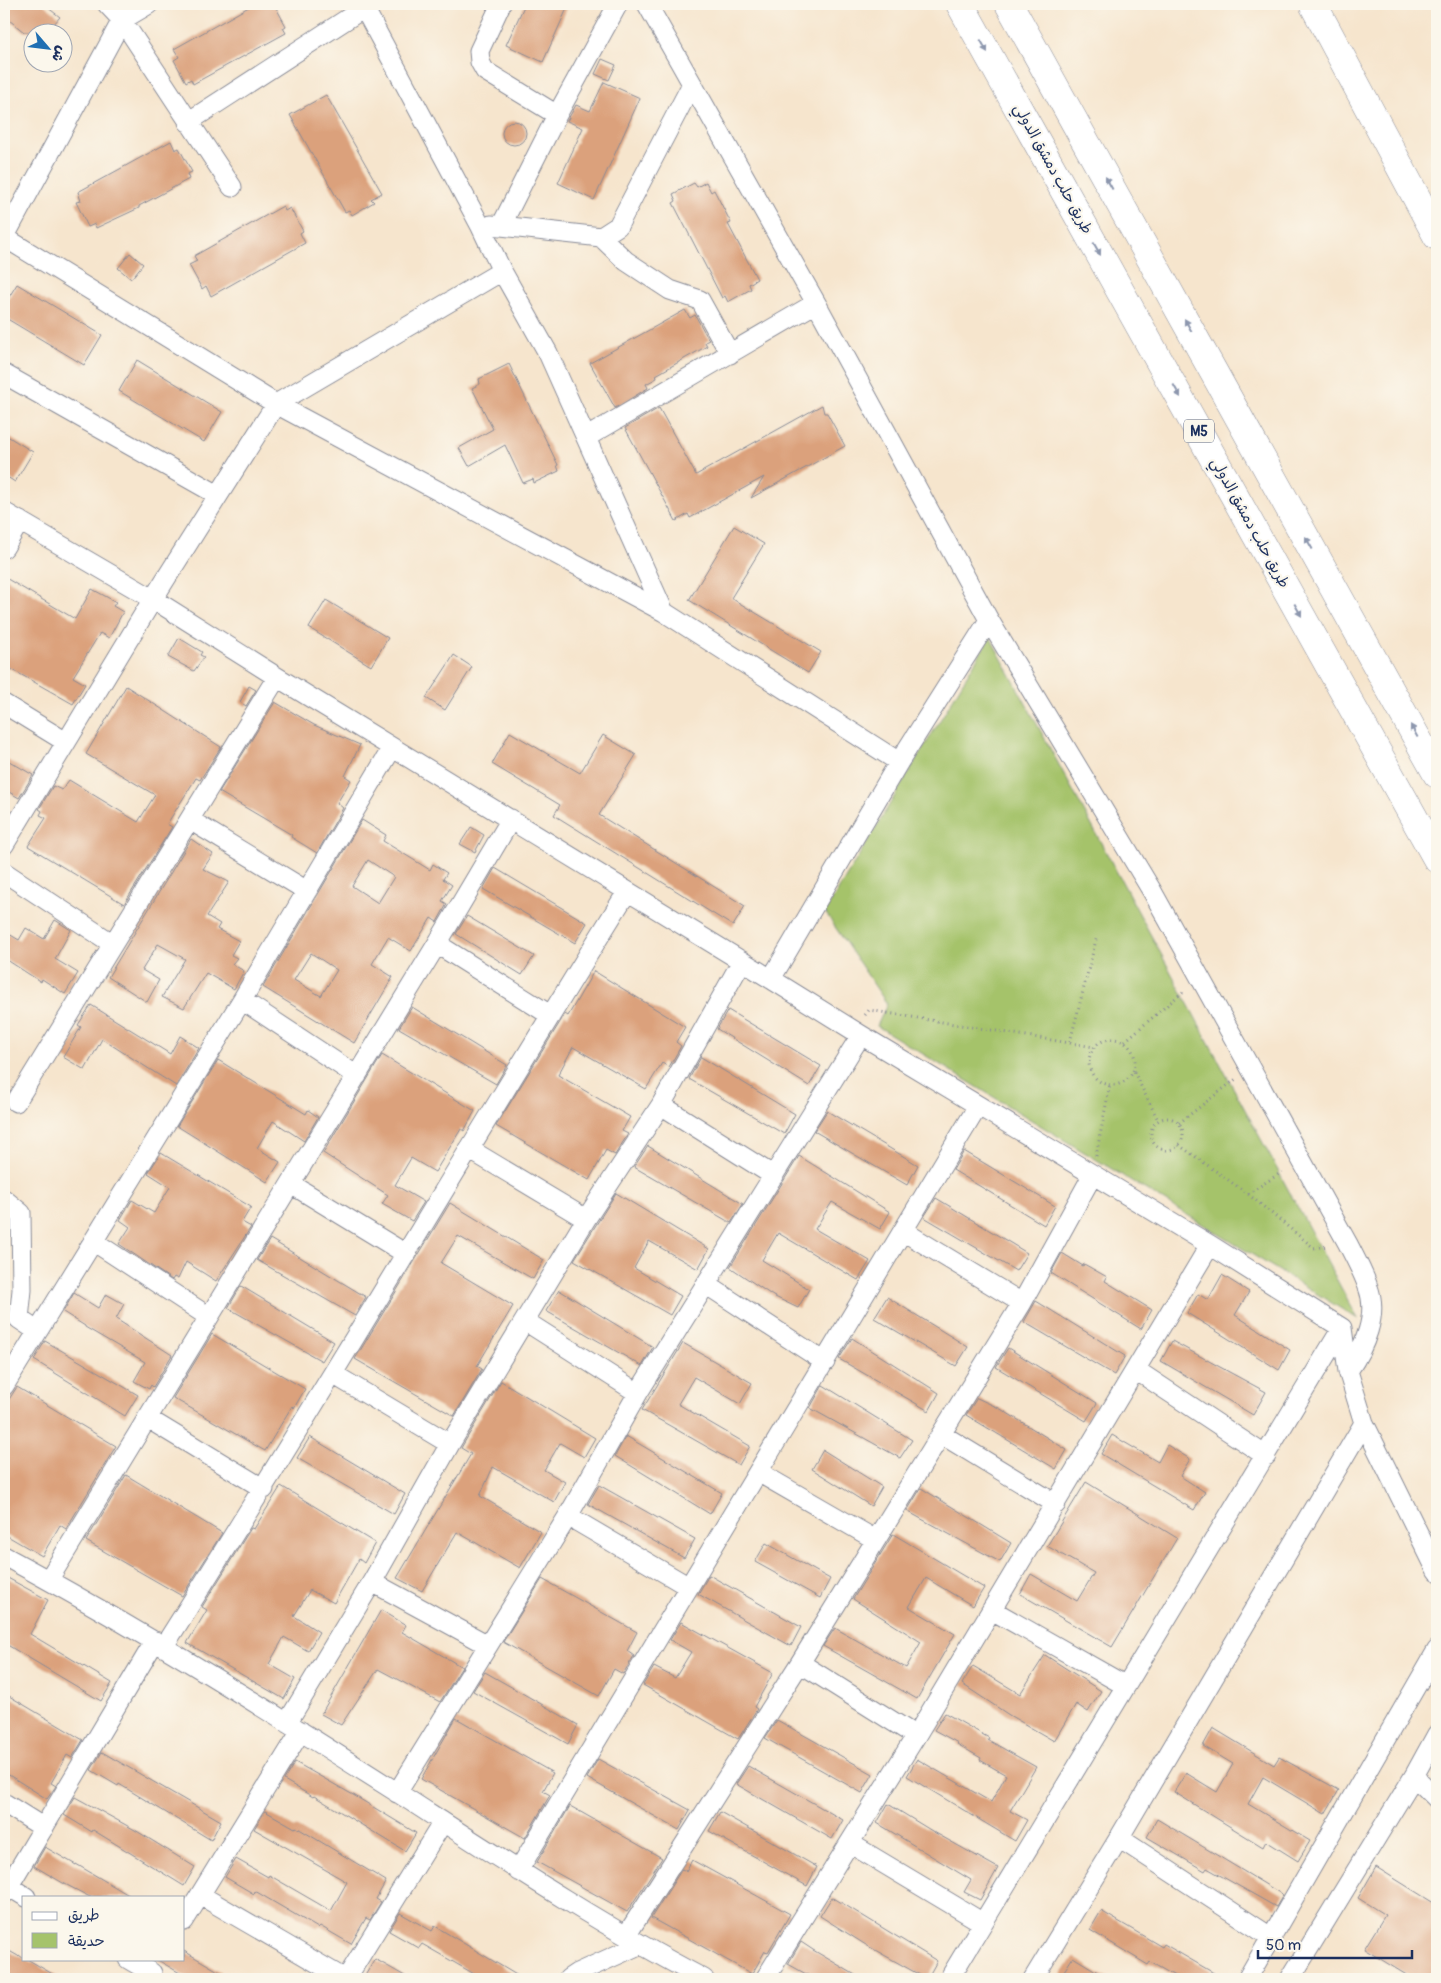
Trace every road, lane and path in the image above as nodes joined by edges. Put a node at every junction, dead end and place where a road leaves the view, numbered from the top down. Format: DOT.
graph roads {
  1 [pos="107,4"];
  2 [pos="149,4"];
  3 [pos="501,4"];
  4 [pos="618,4"];
  5 [pos="648,4"];
  6 [pos="960,4"];
  7 [pos="1009,4"];
  8 [pos="1313,4"];
  9 [pos="364,5"];
  10 [pos="122,20"];
  11 [pos="692,84"];
  12 [pos="557,115"];
  13 [pos="188,122"];
  14 [pos="232,187"];
  15 [pos="480,224"];
  16 [pos="501,226"];
  17 [pos="1437,236"];
  18 [pos="4,237"];
  19 [pos="601,237"];
  20 [pos="502,272"];
  21 [pos="816,303"];
  22 [pos="730,354"];
  23 [pos="4,374"];
  24 [pos="276,404"];
  25 [pos="587,438"];
  26 [pos="218,495"];
  27 [pos="12,517"];
  28 [pos="4,548"];
  29 [pos="153,599"];
  30 [pos="664,612"];
  31 [pos="989,620"];
  32 [pos="277,677"];
  33 [pos="4,704"];
  34 [pos="66,742"];
  35 [pos="392,748"];
  36 [pos="899,762"];
  37 [pos="1437,774"];
  38 [pos="190,820"];
  39 [pos="511,820"];
  40 [pos="4,845"];
  41 [pos="1437,859"];
  42 [pos="4,872"];
  43 [pos="307,891"];
  44 [pos="627,892"];
  45 [pos="1097,936"];
  46 [pos="114,944"];
  47 [pos="437,944"];
  48 [pos="742,961"];
  49 [pos="771,978"];
  50 [pos="1200,978"];
  51 [pos="242,1000"];
  52 [pos="550,1014"];
  53 [pos="857,1033"];
  54 [pos="1070,1042"];
  55 [pos="1125,1042"];
  56 [pos="1094,1047"];
  57 [pos="1252,1067"];
  58 [pos="1134,1072"];
  59 [pos="356,1076"];
  60 [pos="1110,1085"];
  61 [pos="16,1102"];
  62 [pos="662,1105"];
  63 [pos="978,1106"];
  64 [pos="1158,1120"];
  65 [pos="1179,1123"];
  66 [pos="1179,1145"];
  67 [pos="469,1149"];
  68 [pos="1301,1159"];
  69 [pos="774,1176"];
  70 [pos="1092,1176"];
  71 [pos="291,1184"];
  72 [pos="1248,1194"];
  73 [pos="4,1199"];
  74 [pos="586,1220"];
  75 [pos="904,1231"];
  76 [pos="93,1242"];
  77 [pos="1348,1244"];
  78 [pos="1210,1245"];
  79 [pos="406,1254"];
  80 [pos="707,1285"];
  81 [pos="1022,1304"];
  82 [pos="209,1317"];
  83 [pos="525,1321"];
  84 [pos="1342,1328"];
  85 [pos="37,1331"];
  86 [pos="824,1362"];
  87 [pos="1136,1370"];
  88 [pos="1348,1371"];
  89 [pos="333,1374"];
  90 [pos="4,1386"];
  91 [pos="638,1394"];
  92 [pos="147,1418"];
  93 [pos="1364,1423"];
  94 [pos="941,1434"];
  95 [pos="450,1444"];
  96 [pos="1266,1456"];
  97 [pos="758,1472"];
  98 [pos="264,1489"];
  99 [pos="1056,1504"];
  100 [pos="568,1516"];
  101 [pos="876,1540"];
  102 [pos="5,1558"];
  103 [pos="1437,1571"];
  104 [pos="49,1580"];
  105 [pos="372,1582"];
  106 [pos="689,1587"];
  107 [pos="992,1610"];
  108 [pos="160,1644"];
  109 [pos="488,1645"];
  110 [pos="1437,1650"];
  111 [pos="800,1663"];
  112 [pos="1126,1686"];
  113 [pos="294,1727"];
  114 [pos="1437,1734"];
  115 [pos="916,1736"];
  116 [pos="1414,1776"];
  117 [pos="397,1793"];
  118 [pos="1437,1800"];
  119 [pos="4,1803"];
  120 [pos="443,1822"];
  121 [pos="44,1828"];
  122 [pos="1119,1838"];
  123 [pos="851,1844"];
  124 [pos="518,1871"];
  125 [pos="6,1890"];
  126 [pos="200,1895"];
  127 [pos="23,1896"];
  128 [pos="185,1919"];
  129 [pos="983,1923"];
  130 [pos="1272,1938"];
  131 [pos="632,1940"];
  132 [pos="130,1960"];
  133 [pos="153,1971"];
  134 [pos="346,1979"];
  135 [pos="568,1979"];
  136 [pos="704,1979"];
  137 [pos="765,1979"];
  138 [pos="949,1979"];
  139 [pos="1033,1979"];
  140 [pos="1247,1979"];
  141 [pos="1290,1979"];
  1 -- 10 [label="street"];
  2 -- 10 [label="street"];
  3 -- 12 [label="street"];
  4 -- 12 [label="street"];
  5 -- 11 [label="street"];
  6 -- 41 [label="main road, طريق حلب دمشق الدولي / M5, one-way"];
  37 -- 7 [label="main road, one-way"];
  8 -- 17 [label="main road"];
  9 -- 13 [label="street"];
  9 -- 15 [label="street"];
  10 -- 13 [label="street"];
  10 -- 18 [label="street"];
  11 -- 19 [label="street"];
  11 -- 21 [label="street"];
  12 -- 16 [label="street"];
  13 -- 14 [label="street"];
  15 -- 16 [label="street"];
  15 -- 20 [label="street"];
  16 -- 19 [label="street"];
  18 -- 24 [label="street"];
  19 -- 22 [label="street"];
  20 -- 24 [label="street"];
  20 -- 25 [label="street"];
  21 -- 22 [label="street"];
  21 -- 31 [label="street"];
  22 -- 25 [label="street"];
  23 -- 26 [label="street"];
  24 -- 26 [label="street"];
  24 -- 30 [label="street"];
  25 -- 30 [label="street"];
  26 -- 29 [label="street"];
  27 -- 28 [label="street"];
  27 -- 29 [label="street"];
  29 -- 32 [label="street"];
  29 -- 34 [label="street"];
  30 -- 36 [label="street"];
  31 -- 36 [label="street"];
  31 -- 50 [label="street"];
  32 -- 35 [label="street"];
  32 -- 38 [label="street"];
  33 -- 34 [label="street"];
  34 -- 40 [label="street"];
  35 -- 39 [label="street"];
  35 -- 43 [label="street"];
  36 -- 49 [label="street"];
  38 -- 43 [label="street"];
  38 -- 46 [label="street"];
  39 -- 44 [label="street"];
  39 -- 47 [label="street"];
  42 -- 46 [label="street"];
  43 -- 51 [label="street"];
  44 -- 48 [label="street"];
  44 -- 52 [label="street"];
  45 -- 54 [label="path"];
  46 -- 61 [label="street"];
  47 -- 52 [label="street"];
  47 -- 59 [label="street"];
  48 -- 49 [label="street"];
  48 -- 62 [label="street"];
  49 -- 53 [label="street"];
  50 -- 55 [label="path"];
  50 -- 57 [label="street"];
  51 -- 59 [label="street"];
  51 -- 76 [label="street"];
  52 -- 67 [label="street"];
  53 -- 54 [label="path"];
  53 -- 63 [label="street"];
  53 -- 69 [label="street"];
  54 -- 56 [label="path"];
  55 -- 56 [label="path"];
  55 -- 58 [label="path"];
  56 -- 60 [label="path"];
  57 -- 65 [label="path"];
  57 -- 68 [label="street"];
  58 -- 60 [label="path"];
  58 -- 64 [label="path"];
  59 -- 71 [label="street"];
  60 -- 70 [label="path"];
  62 -- 69 [label="street"];
  62 -- 74 [label="street"];
  63 -- 70 [label="street"];
  63 -- 75 [label="street"];
  64 -- 65 [label="path"];
  64 -- 66 [label="path"];
  65 -- 66 [label="path"];
  66 -- 72 [label="path"];
  67 -- 74 [label="street"];
  67 -- 79 [label="street"];
  68 -- 72 [label="path"];
  68 -- 77 [label="street"];
  69 -- 80 [label="street"];
  70 -- 78 [label="street"];
  70 -- 81 [label="street"];
  71 -- 79 [label="street"];
  71 -- 82 [label="street"];
  72 -- 77 [label="path"];
  73 -- 85 [label="street"];
  74 -- 83 [label="street"];
  75 -- 81 [label="street"];
  75 -- 86 [label="street"];
  76 -- 82 [label="street"];
  76 -- 85 [label="street"];
  77 -- 88 [label="street"];
  78 -- 84 [label="street"];
  78 -- 87 [label="street"];
  79 -- 89 [label="street"];
  80 -- 86 [label="street"];
  80 -- 91 [label="street"];
  81 -- 94 [label="street"];
  82 -- 92 [label="street"];
  83 -- 91 [label="street"];
  83 -- 95 [label="street"];
  84 -- 88 [label="street"];
  84 -- 96 [label="street"];
  85 -- 90 [label="street"];
  86 -- 97 [label="street"];
  87 -- 96 [label="street"];
  87 -- 99 [label="street"];
  88 -- 93 [label="street"];
  89 -- 95 [label="street"];
  89 -- 98 [label="street"];
  91 -- 100 [label="street"];
  92 -- 98 [label="street"];
  92 -- 104 [label="street"];
  93 -- 103 [label="street"];
  93 -- 122 [label="street"];
  94 -- 99 [label="street"];
  94 -- 101 [label="street"];
  95 -- 105 [label="street"];
  96 -- 112 [label="street"];
  97 -- 101 [label="street"];
  97 -- 106 [label="street"];
  98 -- 108 [label="street"];
  99 -- 107 [label="street"];
  100 -- 106 [label="street"];
  100 -- 109 [label="street"];
  101 -- 111 [label="street"];
  102 -- 104 [label="street"];
  104 -- 108 [label="street"];
  105 -- 109 [label="street"];
  105 -- 113 [label="street"];
  106 -- 124 [label="street"];
  107 -- 112 [label="street"];
  107 -- 115 [label="street"];
  108 -- 113 [label="street"];
  108 -- 121 [label="street"];
  109 -- 117 [label="street"];
  110 -- 130 [label="street"];
  111 -- 115 [label="street"];
  111 -- 131 [label="street"];
  112 -- 129 [label="street"];
  113 -- 117 [label="street"];
  113 -- 126 [label="street"];
  114 -- 116 [label="street"];
  115 -- 123 [label="street"];
  116 -- 118 [label="street"];
  116 -- 141 [label="street"];
  117 -- 120 [label="street"];
  119 -- 121 [label="street"];
  120 -- 124 [label="street"];
  120 -- 134 [label="street"];
  121 -- 125 [label="street"];
  122 -- 130 [label="street"];
  122 -- 139 [label="street"];
  123 -- 129 [label="street"];
  123 -- 137 [label="street"];
  124 -- 131 [label="street"];
  125 -- 127 [label="street"];
  126 -- 128 [label="street"];
  126 -- 134 [label="street"];
  129 -- 138 [label="street"];
  130 -- 140 [label="street"];
  131 -- 135 [label="street"];
  131 -- 136 [label="street"];
  132 -- 133 [label="street"];
}
